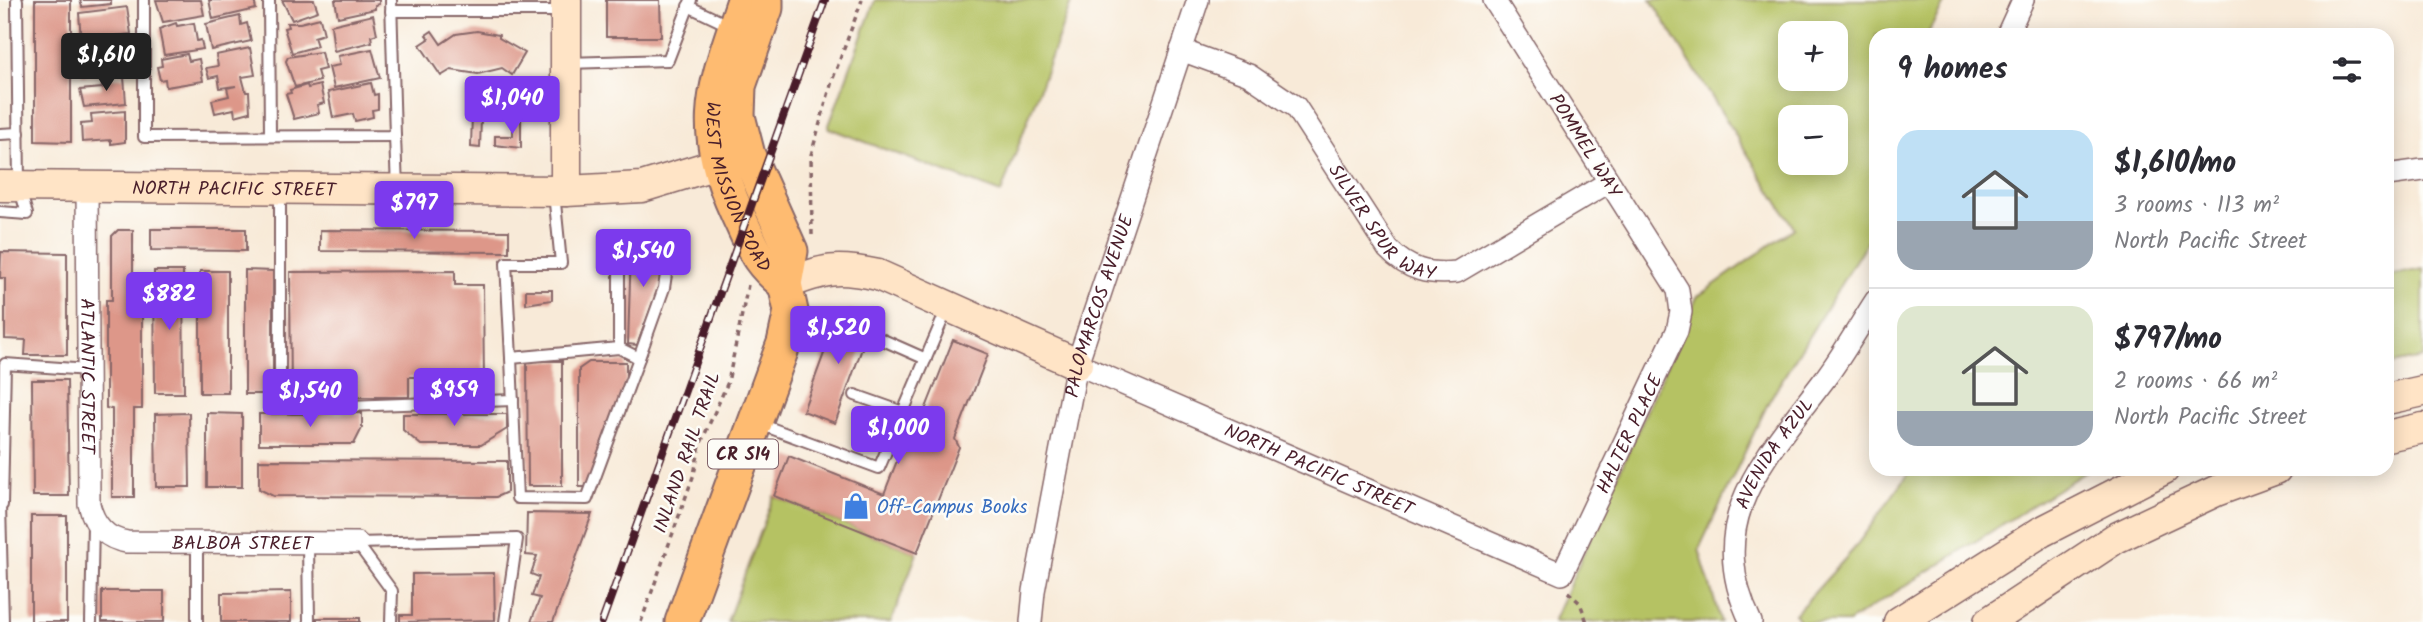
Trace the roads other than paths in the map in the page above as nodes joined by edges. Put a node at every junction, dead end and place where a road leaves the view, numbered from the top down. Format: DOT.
graph roads {
  1 [pos="18,0"];
  2 [pos="144,0"];
  3 [pos="269,0"];
  4 [pos="766,0"];
  5 [pos="1198,0"];
  6 [pos="1494,0"];
  7 [pos="2023,0"];
  8 [pos="690,3"];
  9 [pos="391,5"];
  10 [pos="519,5"];
  11 [pos="566,6"];
  12 [pos="739,14"];
  13 [pos="2010,28"];
  14 [pos="1181,50"];
  15 [pos="566,63"];
  16 [pos="19,133"];
  17 [pos="0,134"];
  18 [pos="270,136"];
  19 [pos="395,136"];
  20 [pos="717,164"];
  21 [pos="2423,170"];
  22 [pos="2394,174"];
  23 [pos="1609,182"];
  24 [pos="10,186"];
  25 [pos="87,187"];
  26 [pos="280,189"];
  27 [pos="397,189"];
  28 [pos="560,190"];
  29 [pos="0,212"];
  30 [pos="785,284"];
  31 [pos="1678,289"];
  32 [pos="948,307"];
  33 [pos="1869,310"];
  34 [pos="874,336"];
  35 [pos="619,348"];
  36 [pos="511,358"];
  37 [pos="639,358"];
  38 [pos="926,359"];
  39 [pos="1077,364"];
  40 [pos="2,365"];
  41 [pos="88,370"];
  42 [pos="2423,391"];
  43 [pos="855,395"];
  44 [pos="2394,397"];
  45 [pos="513,400"];
  46 [pos="903,412"];
  47 [pos="755,422"];
  48 [pos="2423,428"];
  49 [pos="2394,434"];
  50 [pos="2150,476"];
  51 [pos="2257,476"];
  52 [pos="1,505"];
  53 [pos="93,520"];
  54 [pos="197,542"];
  55 [pos="308,543"];
  56 [pos="357,543"];
  57 [pos="1562,574"];
  58 [pos="3,622"];
  59 [pos="91,622"];
  60 [pos="197,622"];
  61 [pos="309,622"];
  62 [pos="391,622"];
  63 [pos="505,622"];
  64 [pos="682,622"];
  65 [pos="1031,622"];
  66 [pos="1751,622"];
  67 [pos="1899,622"];
  68 [pos="1989,622"];
  1 -- 16 [label="lane"];
  2 -- 18 [label="lane"];
  3 -- 18 [label="lane"];
  4 -- 30 [label="main road, WEST MISSION ROAD / CR S14"];
  5 -- 14 [label="street, PALOMARCOS AVENUE"];
  6 -- 23 [label="street, POMMEL WAY"];
  7 -- 13 [label="street"];
  8 -- 12 [label="lane"];
  8 -- 15 [label="lane"];
  9 -- 10 [label="lane"];
  9 -- 19 [label="lane"];
  10 -- 11 [label="lane"];
  11 -- 15 [label="street"];
  12 -- 20 [label="main road, WEST MISSION ROAD"];
  14 -- 23 [label="street, SILVER SPUR WAY"];
  14 -- 39 [label="street, PALOMARCOS AVENUE"];
  15 -- 28 [label="street"];
  16 -- 17 [label="lane"];
  16 -- 24 [label="lane"];
  18 -- 19 [label="lane"];
  19 -- 27 [label="lane"];
  20 -- 28 [label="street, NORTH PACIFIC STREET"];
  20 -- 30 [label="main road, WEST MISSION ROAD"];
  21 -- 22 [label="street"];
  23 -- 31 [label="street, POMMEL WAY"];
  24 -- 25 [label="street, NORTH PACIFIC STREET"];
  24 -- 29 [label="lane"];
  25 -- 26 [label="street, NORTH PACIFIC STREET"];
  25 -- 41 [label="street, ATLANTIC STREET"];
  26 -- 27 [label="street, NORTH PACIFIC STREET"];
  26 -- 45 [label="lane"];
  27 -- 28 [label="street, NORTH PACIFIC STREET"];
  28 -- 36 [label="lane"];
  30 -- 32 [label="street"];
  30 -- 47 [label="main road, WEST MISSION ROAD / CR S14"];
  31 -- 57 [label="street, HALTER PLACE"];
  32 -- 38 [label="lane"];
  32 -- 39 [label="street"];
  33 -- 66 [label="street, AVENIDA AZUL"];
  34 -- 38 [label="lane"];
  35 -- 36 [label="lane"];
  35 -- 37 [label="lane"];
  35 -- 37 [label="lane"];
  36 -- 45 [label="lane"];
  37 -- 45 [label="lane"];
  38 -- 46 [label="lane"];
  39 -- 57 [label="street, NORTH PACIFIC STREET"];
  39 -- 65 [label="street, PALOMARCOS AVENUE"];
  40 -- 41 [label="lane"];
  40 -- 52 [label="lane"];
  41 -- 53 [label="street, ATLANTIC STREET"];
  42 -- 44 [label="street"];
  43 -- 46 [label="lane"];
  46 -- 47 [label="lane"];
  47 -- 64 [label="main road, WEST MISSION ROAD / CR S14"];
  48 -- 49 [label="street"];
  50 -- 67 [label="street"];
  51 -- 68 [label="street"];
  52 -- 58 [label="lane"];
  53 -- 54 [label="street, BALBOA STREET"];
  53 -- 59 [label="lane"];
  54 -- 55 [label="street, BALBOA STREET"];
  54 -- 60 [label="lane"];
  55 -- 56 [label="street, BALBOA STREET"];
  55 -- 61 [label="lane"];
  56 -- 62 [label="lane"];
  56 -- 63 [label="lane"];
}
